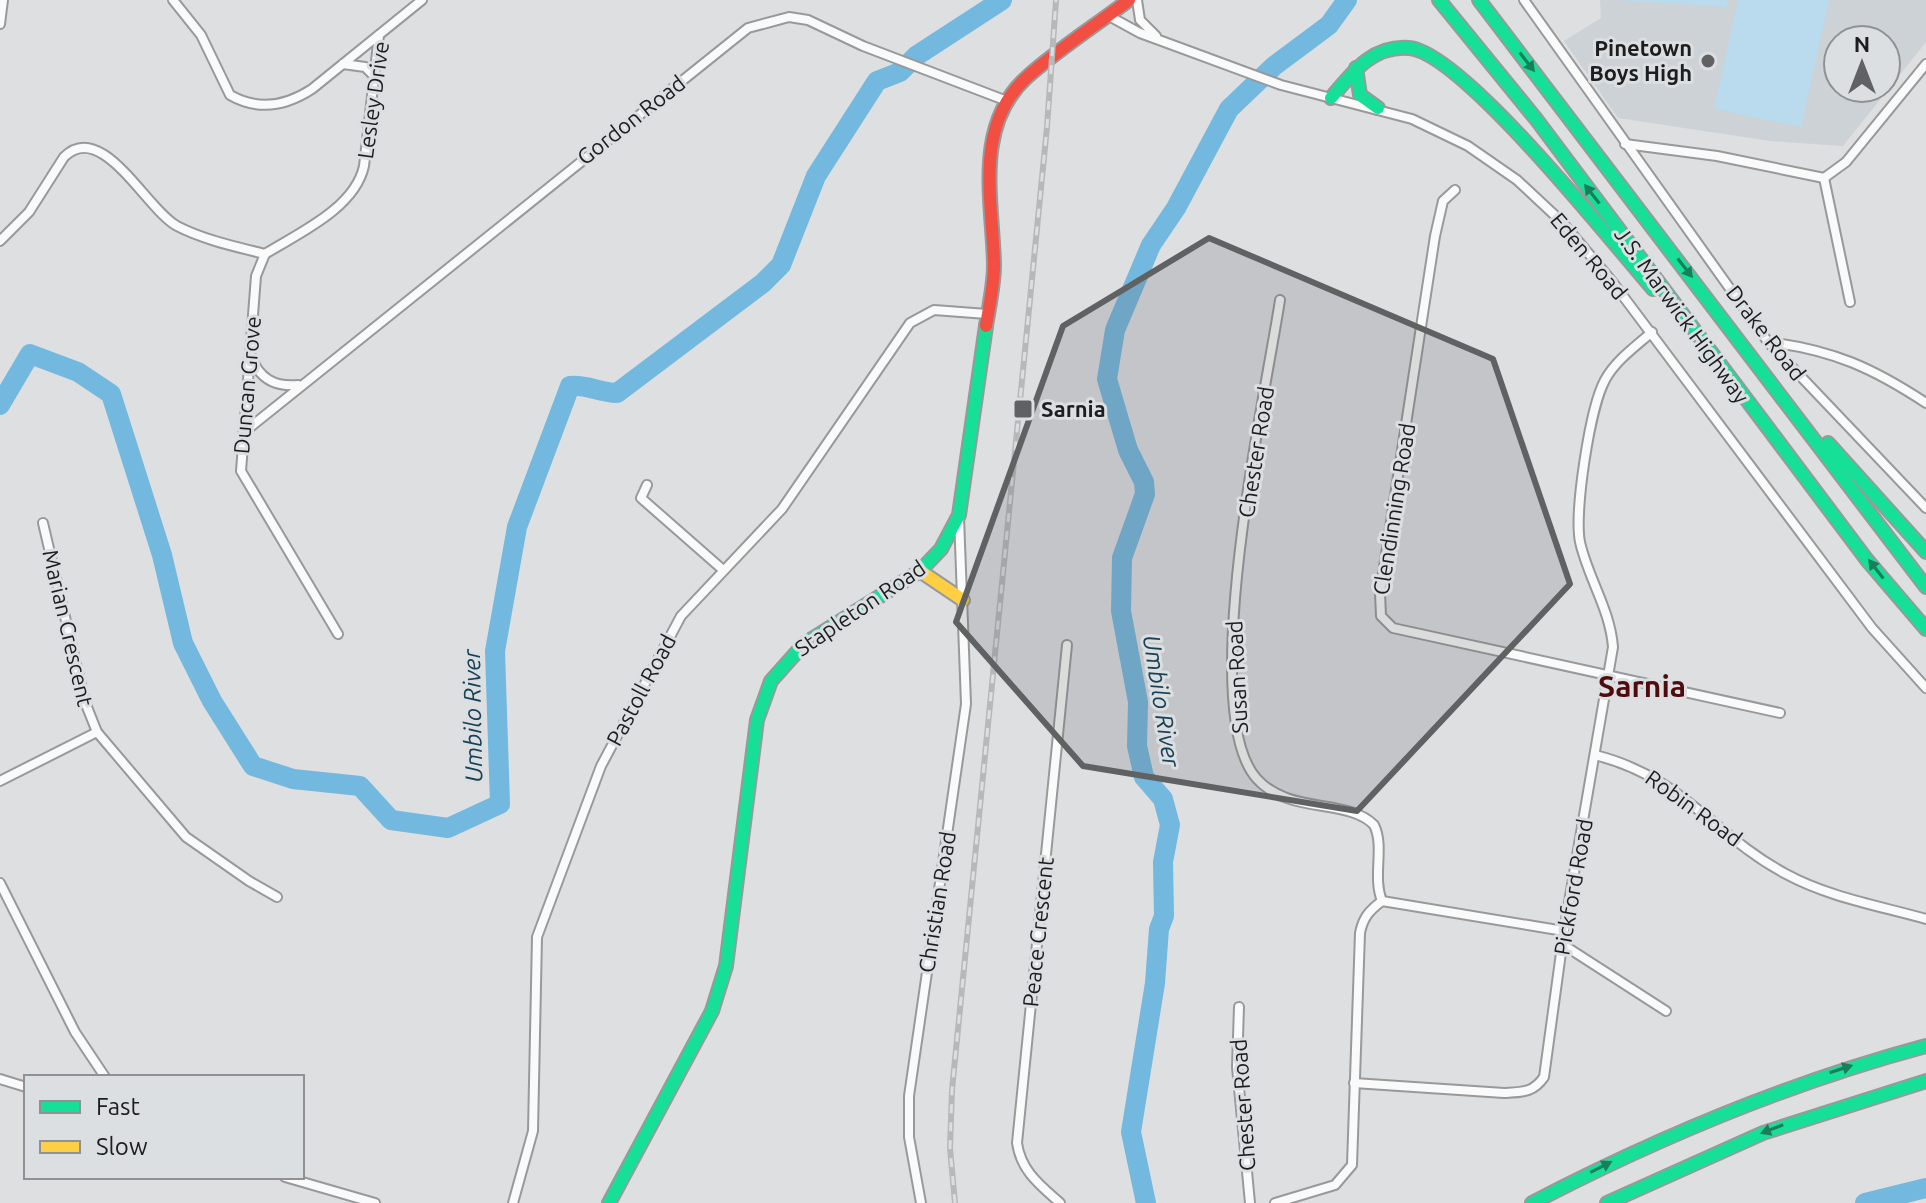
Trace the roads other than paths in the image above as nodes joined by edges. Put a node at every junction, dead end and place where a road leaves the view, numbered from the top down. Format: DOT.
graph roads {
  1 [pos="3,0"];
  2 [pos="173,0"];
  3 [pos="422,0"];
  4 [pos="1129,0"];
  5 [pos="1137,0"];
  6 [pos="1439,0"];
  7 [pos="1479,0"];
  8 [pos="1524,0"];
  9 [pos="1109,16"];
  10 [pos="0,24"];
  11 [pos="379,35"];
  12 [pos="1160,39"];
  13 [pos="1926,64"];
  14 [pos="342,65"];
  15 [pos="1356,68"];
  16 [pos="374,76"];
  17 [pos="1331,98"];
  18 [pos="1007,101"];
  19 [pos="1378,108"];
  20 [pos="1625,144"];
  21 [pos="1824,178"];
  22 [pos="1455,190"];
  23 [pos="0,241"];
  24 [pos="265,254"];
  25 [pos="1280,300"];
  26 [pos="1850,302"];
  27 [pos="987,314"];
  28 [pos="1652,332"];
  29 [pos="1768,342"];
  30 [pos="1704,347"];
  31 [pos="249,351"];
  32 [pos="298,385"];
  33 [pos="1778,389"];
  34 [pos="1926,403"];
  35 [pos="243,433"];
  36 [pos="647,485"];
  37 [pos="1926,508"];
  38 [pos="959,515"];
  39 [pos="43,523"];
  40 [pos="1926,552"];
  41 [pos="722,569"];
  42 [pos="920,571"];
  43 [pos="1926,587"];
  44 [pos="963,600"];
  45 [pos="1233,604"];
  46 [pos="1926,629"];
  47 [pos="338,634"];
  48 [pos="1067,645"];
  49 [pos="1610,674"];
  50 [pos="1926,688"];
  51 [pos="1780,713"];
  52 [pos="97,732"];
  53 [pos="1595,755"];
  54 [pos="0,781"];
  55 [pos="0,883"];
  56 [pos="277,897"];
  57 [pos="1382,901"];
  58 [pos="1926,919"];
  59 [pos="1564,931"];
  60 [pos="1562,944"];
  61 [pos="1239,1007"];
  62 [pos="1666,1011"];
  63 [pos="1926,1046"];
  64 [pos="98,1068"];
  65 [pos="91,1075"];
  66 [pos="103,1075"];
  67 [pos="0,1079"];
  68 [pos="1926,1081"];
  69 [pos="1354,1083"];
  70 [pos="24,1086"];
  71 [pos="292,1179"];
  72 [pos="375,1203"];
  73 [pos="513,1203"];
  74 [pos="609,1203"];
  75 [pos="921,1203"];
  76 [pos="1060,1203"];
  77 [pos="1250,1203"];
  78 [pos="1275,1203"];
  79 [pos="1532,1203"];
  80 [pos="1607,1203"];
  1 -- 10 [label="street"];
  2 -- 14 [label="street"];
  3 -- 11 [label="street, Lesley Drive"];
  4 -- 9 [label="main road, Stapleton Road"];
  5 -- 12 [label="street"];
  30 -- 6 [label="main road, J.S. Marwick Highway, one-way"];
  7 -- 33 [label="main road, J.S. Marwick Highway, one-way"];
  8 -- 20 [label="street, Drake Road"];
  9 -- 12 [label="street, Eden Road"];
  9 -- 18 [label="main road, Stapleton Road"];
  11 -- 14 [label="street"];
  11 -- 16 [label="street, Lesley Drive"];
  12 -- 17 [label="street, Eden Road"];
  13 -- 21 [label="street"];
  14 -- 16 [label="street"];
  15 -- 17 [label="main road"];
  15 -- 19 [label="main road"];
  15 -- 30 [label="main road"];
  16 -- 24 [label="street, Lesley Drive"];
  17 -- 19 [label="street, Eden Road"];
  18 -- 27 [label="main road, Stapleton Road"];
  18 -- 32 [label="street, Gordon Road"];
  19 -- 28 [label="street, Eden Road"];
  20 -- 21 [label="street"];
  20 -- 29 [label="street, Drake Road"];
  21 -- 26 [label="street"];
  22 -- 49 [label="street, Clendinning Road"];
  23 -- 24 [label="street"];
  24 -- 31 [label="street, Duncan Grove"];
  25 -- 45 [label="street, Chester Road"];
  27 -- 38 [label="main road, Stapleton Road"];
  27 -- 41 [label="street, Pastoll Road"];
  28 -- 49 [label="street, Pickford Road"];
  28 -- 50 [label="street, Eden Road"];
  29 -- 34 [label="street"];
  29 -- 37 [label="street, Drake Road"];
  46 -- 30 [label="main road, J.S. Marwick Highway, one-way"];
  31 -- 32 [label="street"];
  31 -- 35 [label="street, Duncan Grove"];
  32 -- 35 [label="street, Gordon Road"];
  33 -- 40 [label="main road"];
  33 -- 43 [label="main road"];
  35 -- 47 [label="street, Duncan Grove"];
  36 -- 41 [label="street"];
  38 -- 42 [label="main road, Stapleton Road"];
  38 -- 44 [label="street, Christian Road"];
  39 -- 52 [label="street, Marian Crescent"];
  41 -- 73 [label="street, Pastoll Road"];
  42 -- 44 [label="main road"];
  42 -- 74 [label="main road, Stapleton Road"];
  44 -- 75 [label="street, Christian Road"];
  45 -- 57 [label="street, Susan Road"];
  48 -- 76 [label="street, Peace Crescent"];
  49 -- 51 [label="street, Clendinning Road"];
  49 -- 53 [label="street, Pickford Road"];
  52 -- 54 [label="street, Marian Crescent"];
  52 -- 56 [label="street, Marian Crescent"];
  53 -- 58 [label="street, Robin Road"];
  53 -- 59 [label="street, Pickford Road"];
  55 -- 64 [label="street"];
  57 -- 59 [label="street"];
  57 -- 69 [label="street"];
  59 -- 60 [label="street, Pickford Road"];
  60 -- 62 [label="street"];
  60 -- 69 [label="street, Pickford Road"];
  61 -- 77 [label="street, Chester Road"];
  79 -- 63 [label="main road, one-way"];
  64 -- 65 [label="street"];
  64 -- 66 [label="street"];
  67 -- 70 [label="street"];
  68 -- 80 [label="main road, one-way"];
  69 -- 78 [label="street"];
  71 -- 72 [label="street"];
}
